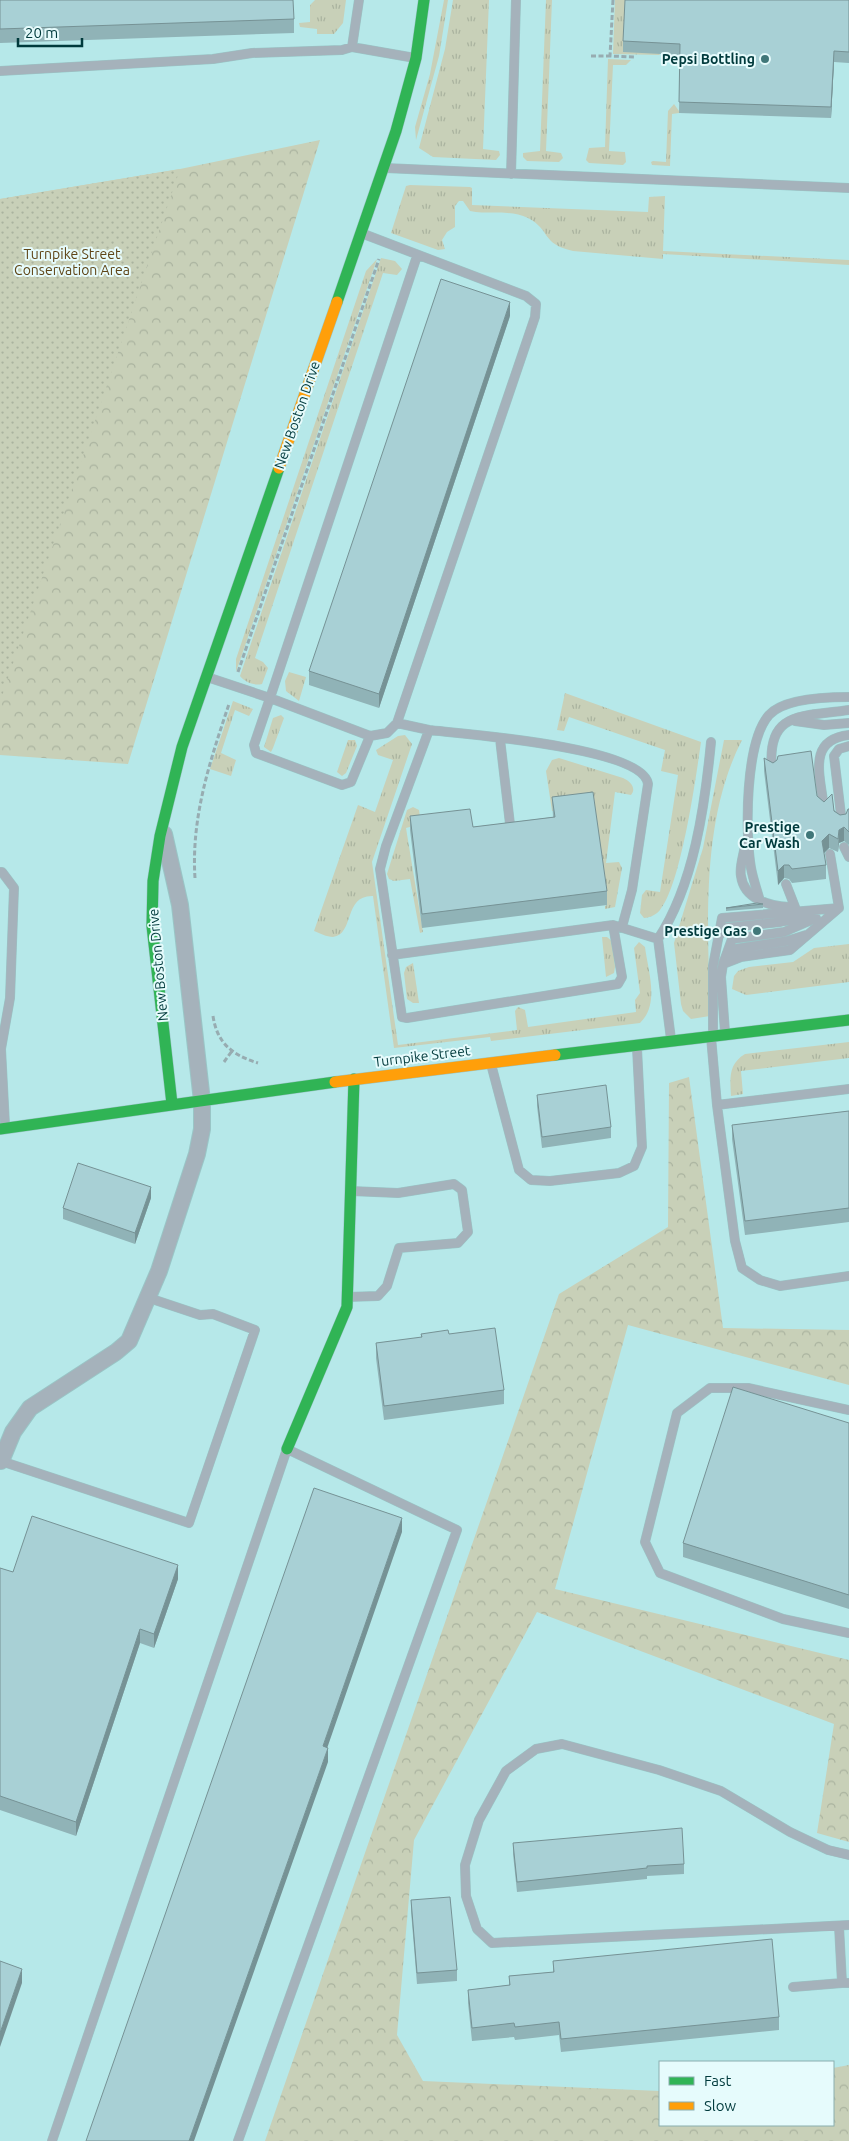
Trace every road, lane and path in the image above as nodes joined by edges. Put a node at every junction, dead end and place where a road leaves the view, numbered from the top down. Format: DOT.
graph roads {
  1 [pos="359,0"];
  2 [pos="424,0"];
  3 [pos="516,0"];
  4 [pos="613,0"];
  5 [pos="352,47"];
  6 [pos="591,56"];
  7 [pos="610,56"];
  8 [pos="635,57"];
  9 [pos="416,58"];
  10 [pos="0,71"];
  11 [pos="383,168"];
  12 [pos="511,174"];
  13 [pos="849,188"];
  14 [pos="360,233"];
  15 [pos="417,256"];
  16 [pos="379,259"];
  17 [pos="238,673"];
  18 [pos="206,676"];
  19 [pos="849,697"];
  20 [pos="270,698"];
  21 [pos="229,704"];
  22 [pos="849,710"];
  23 [pos="791,720"];
  24 [pos="396,723"];
  25 [pos="849,723"];
  26 [pos="428,730"];
  27 [pos="849,735"];
  28 [pos="370,736"];
  29 [pos="500,739"];
  30 [pos="711,742"];
  31 [pos="849,746"];
  32 [pos="772,770"];
  33 [pos="824,809"];
  34 [pos="842,823"];
  35 [pos="510,824"];
  36 [pos="162,827"];
  37 [pos="844,847"];
  38 [pos="830,854"];
  39 [pos="849,856"];
  40 [pos="0,872"];
  41 [pos="786,884"];
  42 [pos="196,885"];
  43 [pos="849,906"];
  44 [pos="796,907"];
  45 [pos="839,908"];
  46 [pos="617,926"];
  47 [pos="658,939"];
  48 [pos="732,939"];
  49 [pos="392,956"];
  50 [pos="723,964"];
  51 [pos="713,966"];
  52 [pos="212,1007"];
  53 [pos="849,1020"];
  54 [pos="716,1036"];
  55 [pos="672,1042"];
  56 [pos="637,1046"];
  57 [pos="232,1051"];
  58 [pos="224,1062"];
  59 [pos="258,1063"];
  60 [pos="491,1063"];
  61 [pos="354,1079"];
  62 [pos="849,1089"];
  63 [pos="202,1101"];
  64 [pos="172,1104"];
  65 [pos="717,1105"];
  66 [pos="2,1128"];
  67 [pos="351,1191"];
  68 [pos="849,1276"];
  69 [pos="347,1297"];
  70 [pos="148,1298"];
  71 [pos="849,1410"];
  72 [pos="287,1449"];
  73 [pos="0,1462"];
  74 [pos="849,1633"];
  75 [pos="849,1855"];
  76 [pos="849,1925"];
  77 [pos="839,1926"];
  78 [pos="846,1983"];
  79 [pos="793,1987"];
  80 [pos="52,2141"];
  81 [pos="238,2141"];
  1 -- 5 [label="lane"];
  2 -- 9 [label="street, New Boston Drive"];
  3 -- 12 [label="lane"];
  4 -- 7 [label="path"];
  5 -- 9 [label="lane"];
  5 -- 10 [label="lane"];
  6 -- 7 [label="path"];
  7 -- 8 [label="path"];
  9 -- 11 [label="street, New Boston Drive"];
  11 -- 12 [label="lane"];
  11 -- 14 [label="street, New Boston Drive"];
  12 -- 13 [label="lane"];
  14 -- 15 [label="lane"];
  14 -- 18 [label="street, New Boston Drive"];
  15 -- 20 [label="lane"];
  15 -- 24 [label="lane"];
  16 -- 17 [label="path"];
  18 -- 20 [label="lane"];
  18 -- 36 [label="street, New Boston Drive"];
  19 -- 44 [label="lane"];
  20 -- 28 [label="lane"];
  20 -- 28 [label="lane"];
  21 -- 42 [label="path"];
  22 -- 23 [label="lane"];
  23 -- 25 [label="lane"];
  23 -- 32 [label="lane"];
  24 -- 26 [label="lane"];
  24 -- 28 [label="lane"];
  26 -- 29 [label="lane"];
  26 -- 49 [label="lane"];
  27 -- 33 [label="lane"];
  29 -- 35 [label="lane"];
  29 -- 46 [label="lane"];
  30 -- 47 [label="lane"];
  31 -- 34 [label="lane"];
  36 -- 63 [label="street, New Boston Drive"];
  36 -- 64 [label="street, New Boston Drive"];
  37 -- 39 [label="lane"];
  38 -- 45 [label="lane"];
  40 -- 66 [label="lane"];
  41 -- 44 [label="lane"];
  43 -- 45 [label="lane"];
  44 -- 45 [label="lane"];
  45 -- 48 [label="lane"];
  45 -- 50 [label="lane"];
  45 -- 51 [label="lane"];
  46 -- 47 [label="lane"];
  46 -- 49 [label="lane"];
  46 -- 49 [label="lane"];
  47 -- 55 [label="lane"];
  48 -- 50 [label="lane"];
  48 -- 51 [label="lane"];
  50 -- 54 [label="lane"];
  51 -- 54 [label="lane"];
  52 -- 57 [label="path"];
  53 -- 54 [label="street, Turnpike Street"];
  54 -- 55 [label="street, Turnpike Street"];
  54 -- 65 [label="lane"];
  55 -- 56 [label="street, Turnpike Street"];
  56 -- 60 [label="street, Turnpike Street"];
  56 -- 60 [label="lane"];
  57 -- 58 [label="path"];
  57 -- 59 [label="path"];
  60 -- 61 [label="street, Turnpike Street"];
  61 -- 63 [label="street, Turnpike Street"];
  61 -- 67 [label="street"];
  62 -- 65 [label="lane"];
  63 -- 64 [label="street, Turnpike Street"];
  63 -- 70 [label="street, New Boston Drive"];
  64 -- 66 [label="street, Turnpike Street"];
  65 -- 68 [label="lane"];
  67 -- 69 [label="street"];
  67 -- 69 [label="lane"];
  69 -- 72 [label="street"];
  70 -- 73 [label="street, New Boston Drive"];
  70 -- 73 [label="lane"];
  71 -- 74 [label="lane"];
  72 -- 80 [label="lane"];
  72 -- 81 [label="lane"];
  75 -- 77 [label="lane"];
  76 -- 77 [label="lane"];
  77 -- 78 [label="lane"];
  78 -- 79 [label="lane"];
}
